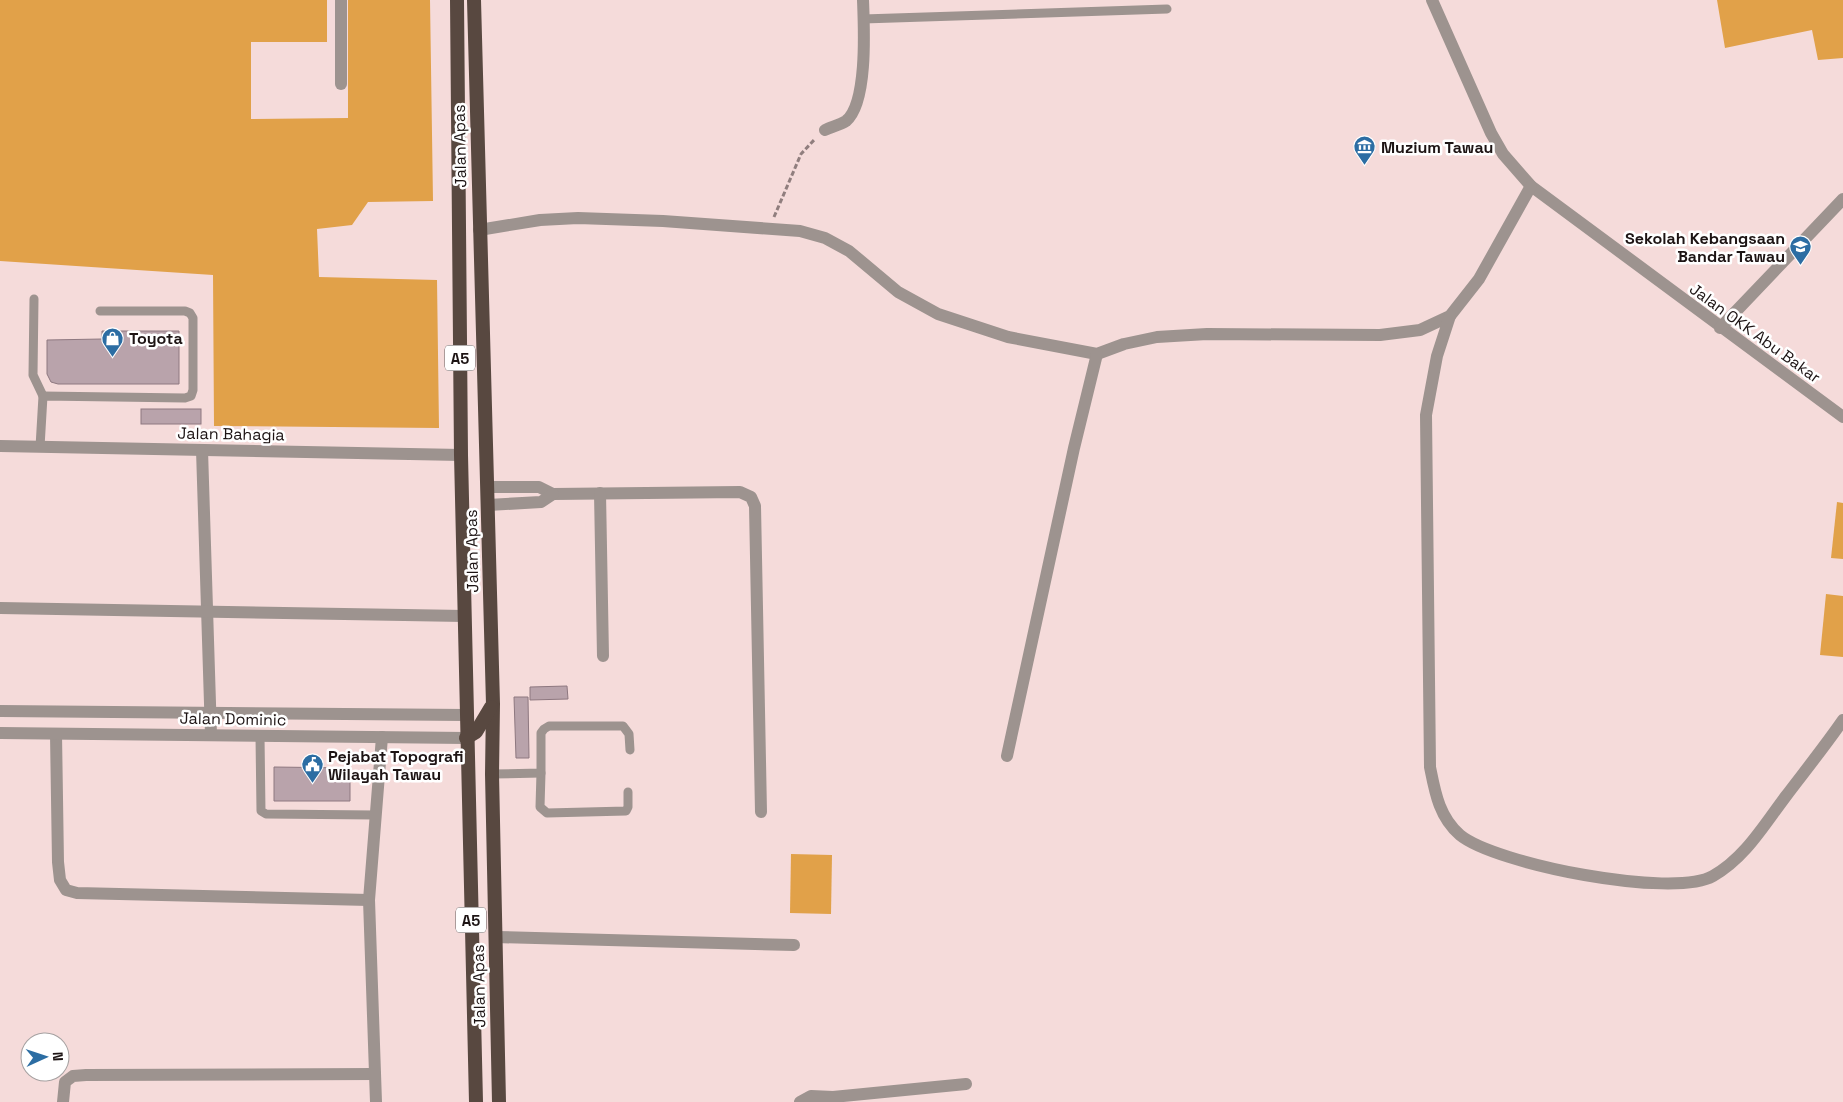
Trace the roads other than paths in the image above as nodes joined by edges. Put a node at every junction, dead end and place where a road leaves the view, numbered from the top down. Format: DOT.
graph roads {
  1 [pos="341,0"];
  2 [pos="457,0"];
  3 [pos="474,0"];
  4 [pos="863,0"];
  5 [pos="1432,0"];
  6 [pos="1167,9"];
  7 [pos="863,19"];
  8 [pos="341,84"];
  9 [pos="825,130"];
  10 [pos="1531,186"];
  11 [pos="1843,199"];
  12 [pos="479,230"];
  13 [pos="34,298"];
  14 [pos="100,311"];
  15 [pos="1450,316"];
  16 [pos="1720,328"];
  17 [pos="1096,354"];
  18 [pos="42,396"];
  19 [pos="1843,417"];
  20 [pos="0,446"];
  21 [pos="40,447"];
  22 [pos="202,450"];
  23 [pos="461,455"];
  24 [pos="488,487"];
  25 [pos="600,493"];
  26 [pos="553,494"];
  27 [pos="488,505"];
  28 [pos="0,608"];
  29 [pos="207,612"];
  30 [pos="464,616"];
  31 [pos="604,656"];
  32 [pos="493,704"];
  33 [pos="0,711"];
  34 [pos="210,713"];
  35 [pos="466,715"];
  36 [pos="1841,729"];
  37 [pos="0,733"];
  38 [pos="56,734"];
  39 [pos="211,735"];
  40 [pos="260,736"];
  41 [pos="382,737"];
  42 [pos="466,738"];
  43 [pos="630,750"];
  44 [pos="1007,756"];
  45 [pos="541,773"];
  46 [pos="492,774"];
  47 [pos="628,792"];
  48 [pos="761,812"];
  49 [pos="375,815"];
  50 [pos="369,900"];
  51 [pos="496,937"];
  52 [pos="794,945"];
  53 [pos="375,1074"];
  54 [pos="966,1084"];
  55 [pos="64,1102"];
  56 [pos="376,1102"];
  57 [pos="476,1102"];
  58 [pos="499,1102"];
  59 [pos="800,1102"];
  1 -- 8 [label="street"];
  2 -- 23 [label="highway, Jalan Apas / A5"];
  3 -- 12 [label="highway, Jalan Apas / A5"];
  4 -- 7 [label="street"];
  5 -- 10 [label="street, Jalan OKK Abu Bakar"];
  6 -- 7 [label="lane"];
  7 -- 9 [label="street"];
  10 -- 15 [label="street"];
  10 -- 16 [label="street, Jalan OKK Abu Bakar"];
  11 -- 16 [label="street"];
  12 -- 17 [label="street"];
  12 -- 24 [label="highway, Jalan Apas / A5"];
  13 -- 18 [label="lane"];
  14 -- 18 [label="lane"];
  15 -- 17 [label="street"];
  15 -- 36 [label="street"];
  16 -- 19 [label="street, Jalan OKK Abu Bakar"];
  17 -- 44 [label="street"];
  18 -- 21 [label="lane"];
  20 -- 21 [label="street, Jalan Bahagia"];
  21 -- 22 [label="street, Jalan Bahagia"];
  22 -- 23 [label="street, Jalan Bahagia"];
  22 -- 29 [label="street"];
  23 -- 30 [label="highway, Jalan Apas / A5"];
  24 -- 26 [label="street"];
  24 -- 27 [label="highway, Jalan Apas / A5"];
  25 -- 26 [label="street"];
  25 -- 31 [label="street"];
  25 -- 48 [label="street"];
  26 -- 27 [label="street"];
  27 -- 32 [label="highway, Jalan Apas / A5"];
  28 -- 29 [label="street"];
  29 -- 30 [label="street"];
  29 -- 34 [label="street"];
  30 -- 35 [label="highway, Jalan Apas / A5"];
  32 -- 42 [label="highway"];
  32 -- 46 [label="highway, Jalan Apas / A5"];
  33 -- 34 [label="street, Jalan Dominic"];
  34 -- 35 [label="street, Jalan Dominic"];
  34 -- 39 [label="street"];
  35 -- 42 [label="highway, Jalan Apas / A5"];
  37 -- 38 [label="street, Jalan Dominic"];
  38 -- 39 [label="street, Jalan Dominic"];
  38 -- 50 [label="street"];
  39 -- 40 [label="street, Jalan Dominic"];
  40 -- 41 [label="street, Jalan Dominic"];
  40 -- 49 [label="lane"];
  41 -- 42 [label="street, Jalan Dominic"];
  41 -- 49 [label="street"];
  42 -- 57 [label="highway, Jalan Apas / A5"];
  43 -- 45 [label="lane"];
  45 -- 46 [label="lane"];
  45 -- 47 [label="lane"];
  46 -- 51 [label="highway, Jalan Apas / A5"];
  49 -- 50 [label="street"];
  50 -- 53 [label="street"];
  51 -- 52 [label="street"];
  51 -- 58 [label="highway, Jalan Apas / A5"];
  53 -- 55 [label="street"];
  53 -- 56 [label="street"];
  54 -- 59 [label="street"];
}
